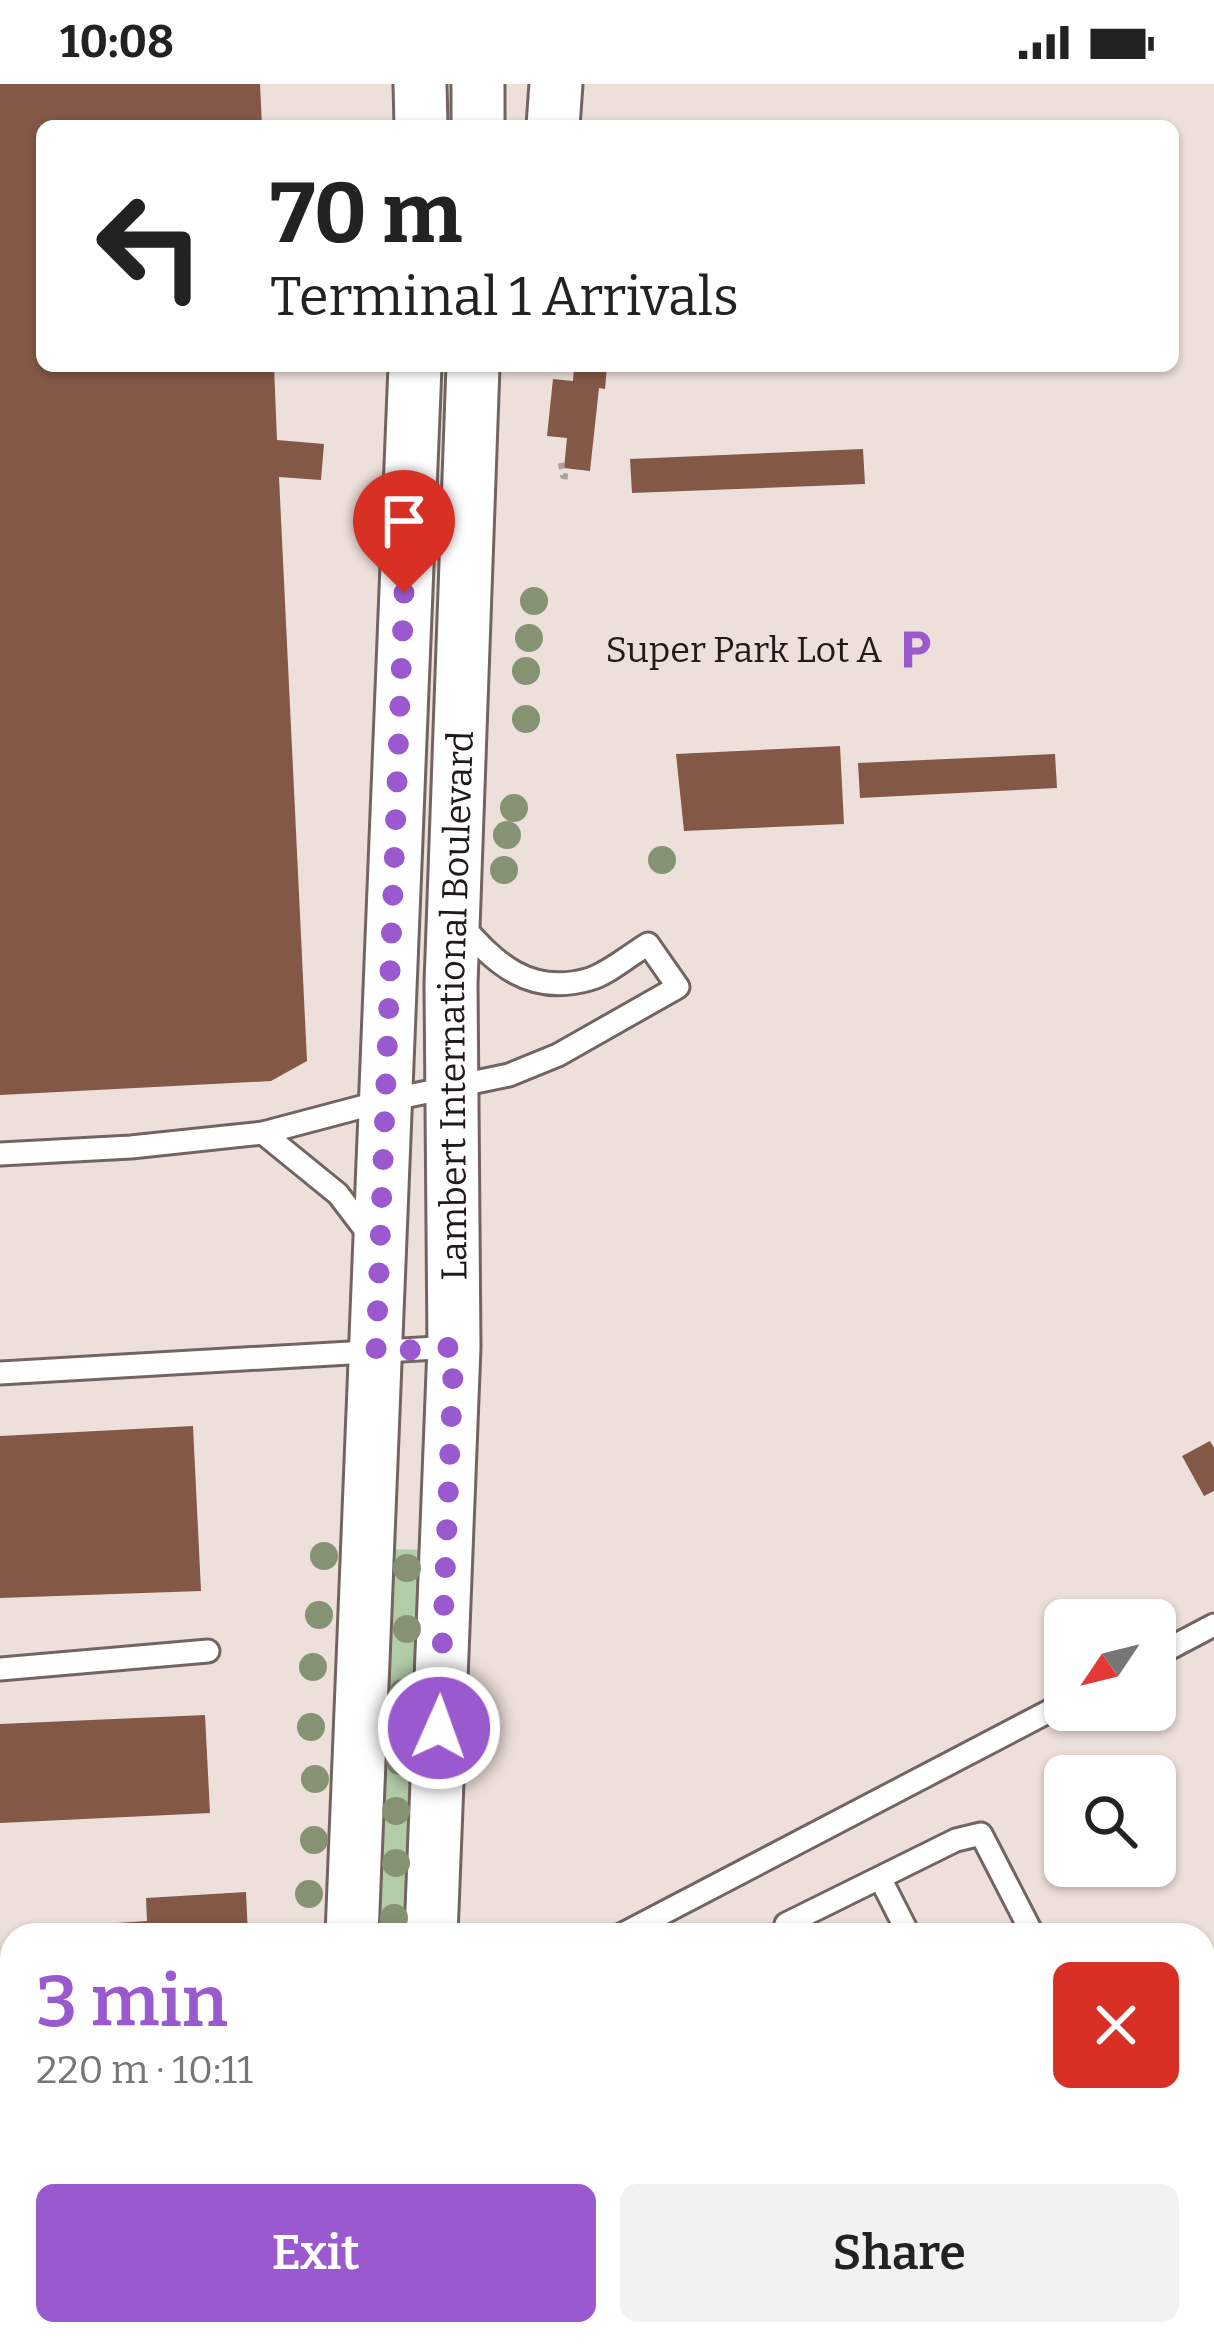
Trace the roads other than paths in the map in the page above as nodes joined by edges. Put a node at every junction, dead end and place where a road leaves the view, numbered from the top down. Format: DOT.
graph roads {
  1 [pos="420,84"];
  2 [pos="478,84"];
  3 [pos="556,84"];
  4 [pos="422,120"];
  5 [pos="478,120"];
  6 [pos="553,120"];
  7 [pos="415,372"];
  8 [pos="473,372"];
  9 [pos="506,372"];
  10 [pos="472,464"];
  11 [pos="454,917"];
  12 [pos="453,1086"];
  13 [pos="384,1101"];
  14 [pos="263,1132"];
  15 [pos="0,1154"];
  16 [pos="379,1248"];
  17 [pos="454,1347"];
  18 [pos="376,1352"];
  19 [pos="0,1372"];
  20 [pos="1214,1625"];
  21 [pos="1176,1645"];
  22 [pos="208,1652"];
  23 [pos="0,1669"];
  24 [pos="1044,1714"];
  25 [pos="880,1878"];
  26 [pos="352,1923"];
  27 [pos="430,1923"];
  28 [pos="644,1923"];
  29 [pos="788,1923"];
  30 [pos="903,1923"];
  31 [pos="1027,1923"];
  1 -- 4 [label="street"];
  2 -- 5 [label="street"];
  3 -- 6 [label="street"];
  7 -- 13 [label="street, Lambert International Boulevard"];
  8 -- 10 [label="street, Lambert International Boulevard"];
  9 -- 10 [label="street"];
  10 -- 11 [label="street, Lambert International Boulevard"];
  11 -- 12 [label="street, Lambert International Boulevard"];
  11 -- 12 [label="lane"];
  12 -- 13 [label="lane"];
  12 -- 17 [label="street, Lambert International Boulevard"];
  13 -- 14 [label="lane"];
  13 -- 16 [label="street, Lambert International Boulevard"];
  14 -- 15 [label="lane"];
  14 -- 16 [label="lane"];
  16 -- 18 [label="street, Lambert International Boulevard"];
  17 -- 18 [label="lane"];
  17 -- 27 [label="street, Lambert International Boulevard"];
  18 -- 19 [label="lane"];
  18 -- 26 [label="street, Lambert International Boulevard"];
  20 -- 21 [label="lane"];
  22 -- 23 [label="lane"];
  24 -- 28 [label="lane"];
  25 -- 29 [label="lane"];
  25 -- 30 [label="lane"];
  25 -- 31 [label="lane"];
}
